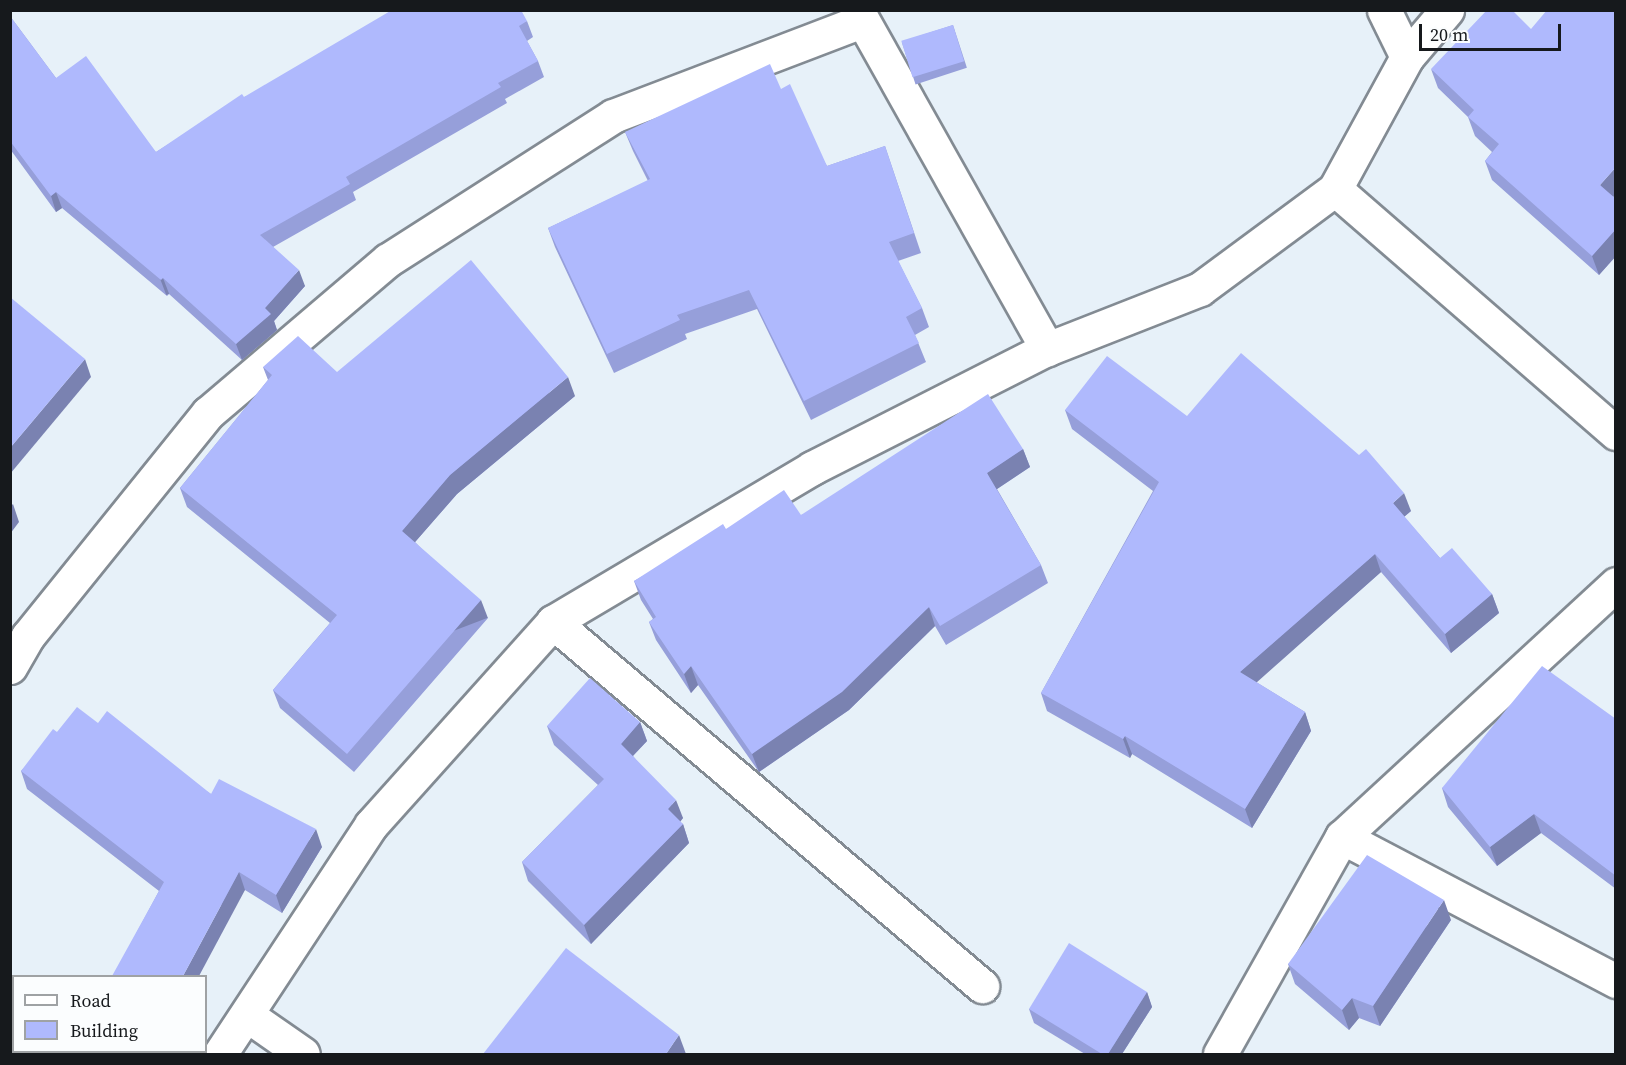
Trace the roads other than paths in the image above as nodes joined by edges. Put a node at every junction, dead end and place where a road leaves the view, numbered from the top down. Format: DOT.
graph roads {
  1 [pos="1384,10"];
  2 [pos="1447,10"];
  3 [pos="860,16"];
  4 [pos="1407,57"];
  5 [pos="1335,189"];
  6 [pos="1047,349"];
  7 [pos="1616,433"];
  8 [pos="1616,584"];
  9 [pos="553,622"];
  10 [pos="10,667"];
  11 [pos="1342,837"];
  12 [pos="1616,981"];
  13 [pos="982,986"];
  14 [pos="247,1015"];
  15 [pos="220,1054"];
  16 [pos="303,1054"];
  17 [pos="1220,1054"];
  1 -- 4 [label="street"];
  2 -- 4 [label="street"];
  3 -- 6 [label="street"];
  3 -- 10 [label="street"];
  4 -- 5 [label="street"];
  5 -- 6 [label="street"];
  5 -- 7 [label="street"];
  6 -- 9 [label="street"];
  8 -- 11 [label="street"];
  9 -- 13 [label="street"];
  9 -- 14 [label="street"];
  11 -- 12 [label="street"];
  11 -- 17 [label="street"];
  14 -- 15 [label="street"];
  14 -- 16 [label="street"];
}
